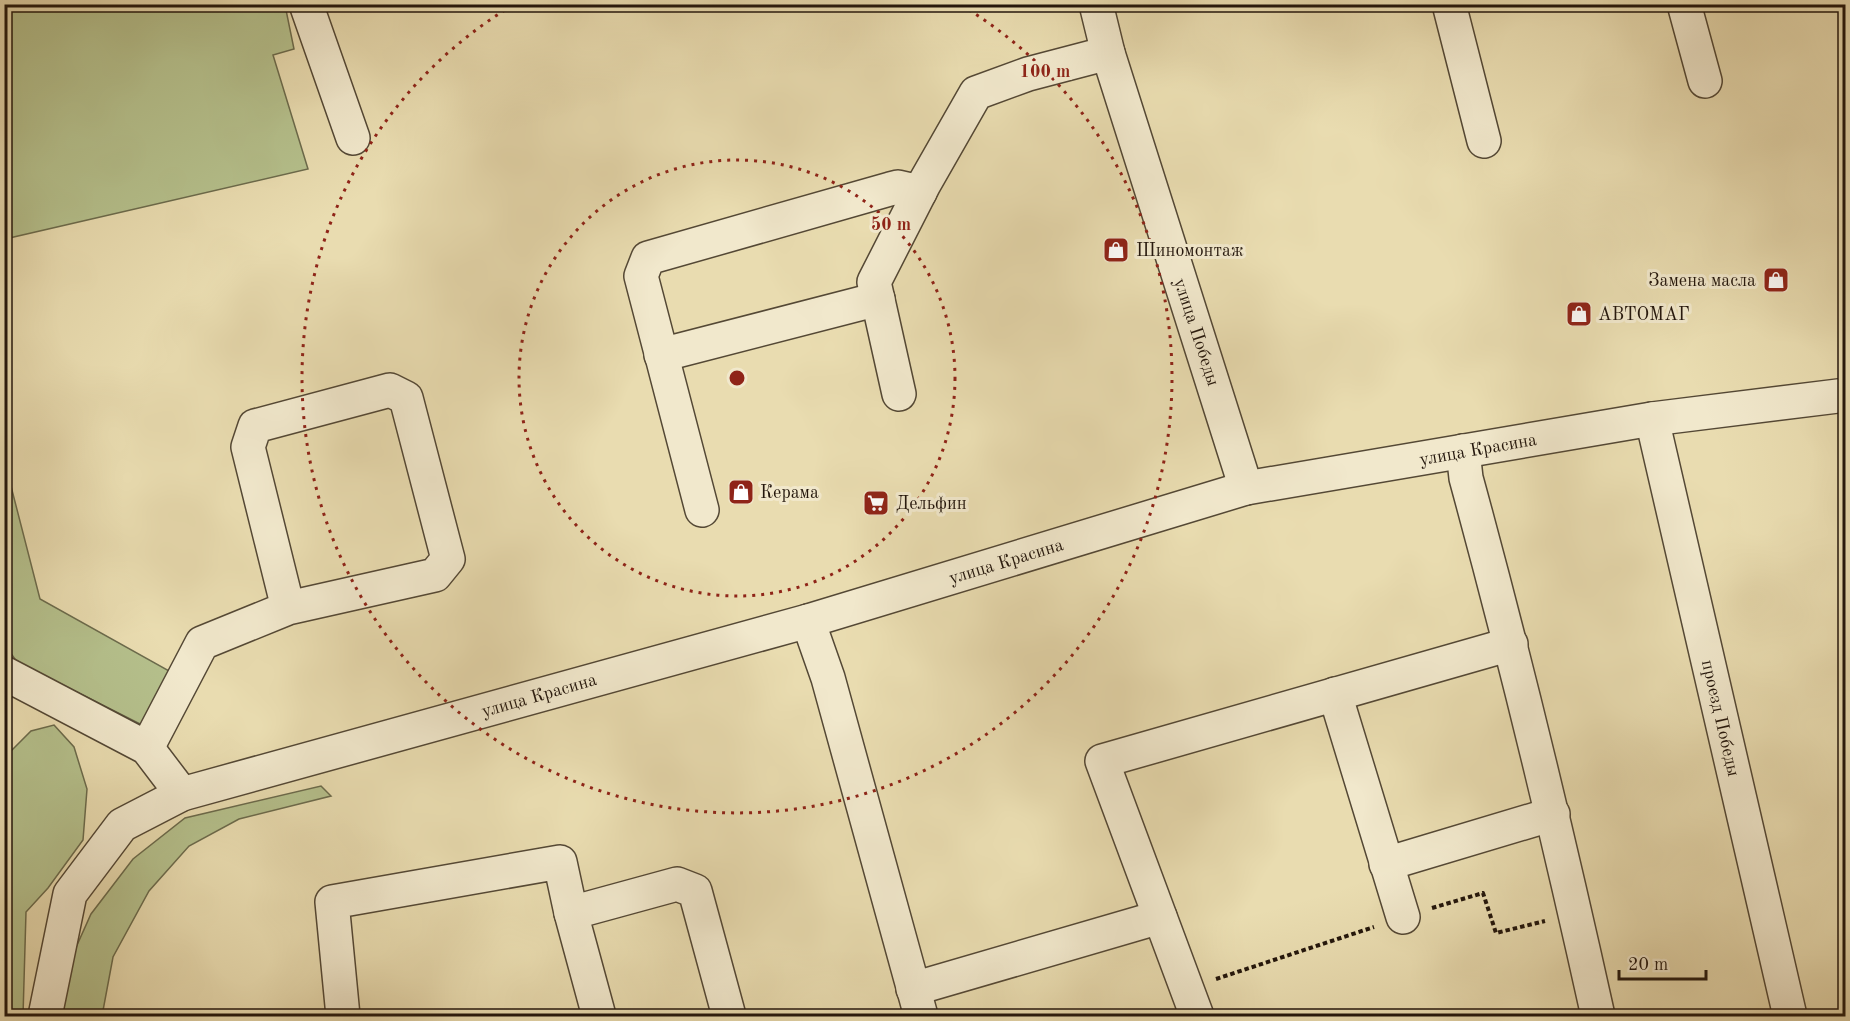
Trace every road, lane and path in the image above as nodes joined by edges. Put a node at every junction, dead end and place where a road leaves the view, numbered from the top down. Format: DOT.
graph roads {
  1 [pos="306,4"];
  2 [pos="1096,4"];
  3 [pos="1449,4"];
  4 [pos="1684,4"];
  5 [pos="1108,53"];
  6 [pos="1705,81"];
  7 [pos="353,138"];
  8 [pos="1484,141"];
  9 [pos="920,192"];
  10 [pos="878,299"];
  11 [pos="661,355"];
  12 [pos="899,394"];
  13 [pos="1845,395"];
  14 [pos="1652,419"];
  15 [pos="1462,452"];
  16 [pos="1246,488"];
  17 [pos="702,510"];
  18 [pos="288,608"];
  19 [pos="808,621"];
  20 [pos="1511,644"];
  21 [pos="4,673"];
  22 [pos="1335,694"];
  23 [pos="147,748"];
  24 [pos="182,794"];
  25 [pos="1553,814"];
  26 [pos="1386,864"];
  27 [pos="571,913"];
  28 [pos="1160,916"];
  29 [pos="1403,917"];
  30 [pos="917,1003"];
  31 [pos="45,1017"];
  32 [pos="343,1017"];
  33 [pos="599,1017"];
  34 [pos="729,1017"];
  35 [pos="1197,1017"];
  36 [pos="1598,1017"];
  37 [pos="1790,1017"];
  1 -- 7 [label="street"];
  2 -- 5 [label="street, улица Победы"];
  3 -- 8 [label="street"];
  4 -- 6 [label="street"];
  5 -- 9 [label="street"];
  5 -- 16 [label="street, улица Победы"];
  9 -- 10 [label="street"];
  9 -- 11 [label="street"];
  10 -- 11 [label="street"];
  10 -- 12 [label="street"];
  11 -- 17 [label="street"];
  13 -- 14 [label="street, улица Красина"];
  14 -- 15 [label="street, улица Красина"];
  14 -- 37 [label="street, проезд Победы"];
  15 -- 16 [label="street, улица Красина"];
  15 -- 20 [label="street"];
  16 -- 19 [label="street, улица Красина"];
  18 -- 18 [label="street"];
  18 -- 23 [label="street"];
  19 -- 24 [label="street, улица Красина"];
  19 -- 30 [label="street"];
  20 -- 22 [label="street"];
  20 -- 25 [label="street"];
  21 -- 23 [label="street"];
  22 -- 26 [label="street"];
  22 -- 28 [label="street"];
  23 -- 24 [label="street"];
  24 -- 31 [label="street, улица Красина"];
  25 -- 26 [label="street"];
  25 -- 36 [label="street"];
  26 -- 29 [label="street"];
  27 -- 32 [label="street"];
  27 -- 33 [label="street"];
  27 -- 34 [label="street"];
  28 -- 30 [label="street"];
  28 -- 35 [label="street"];
}
